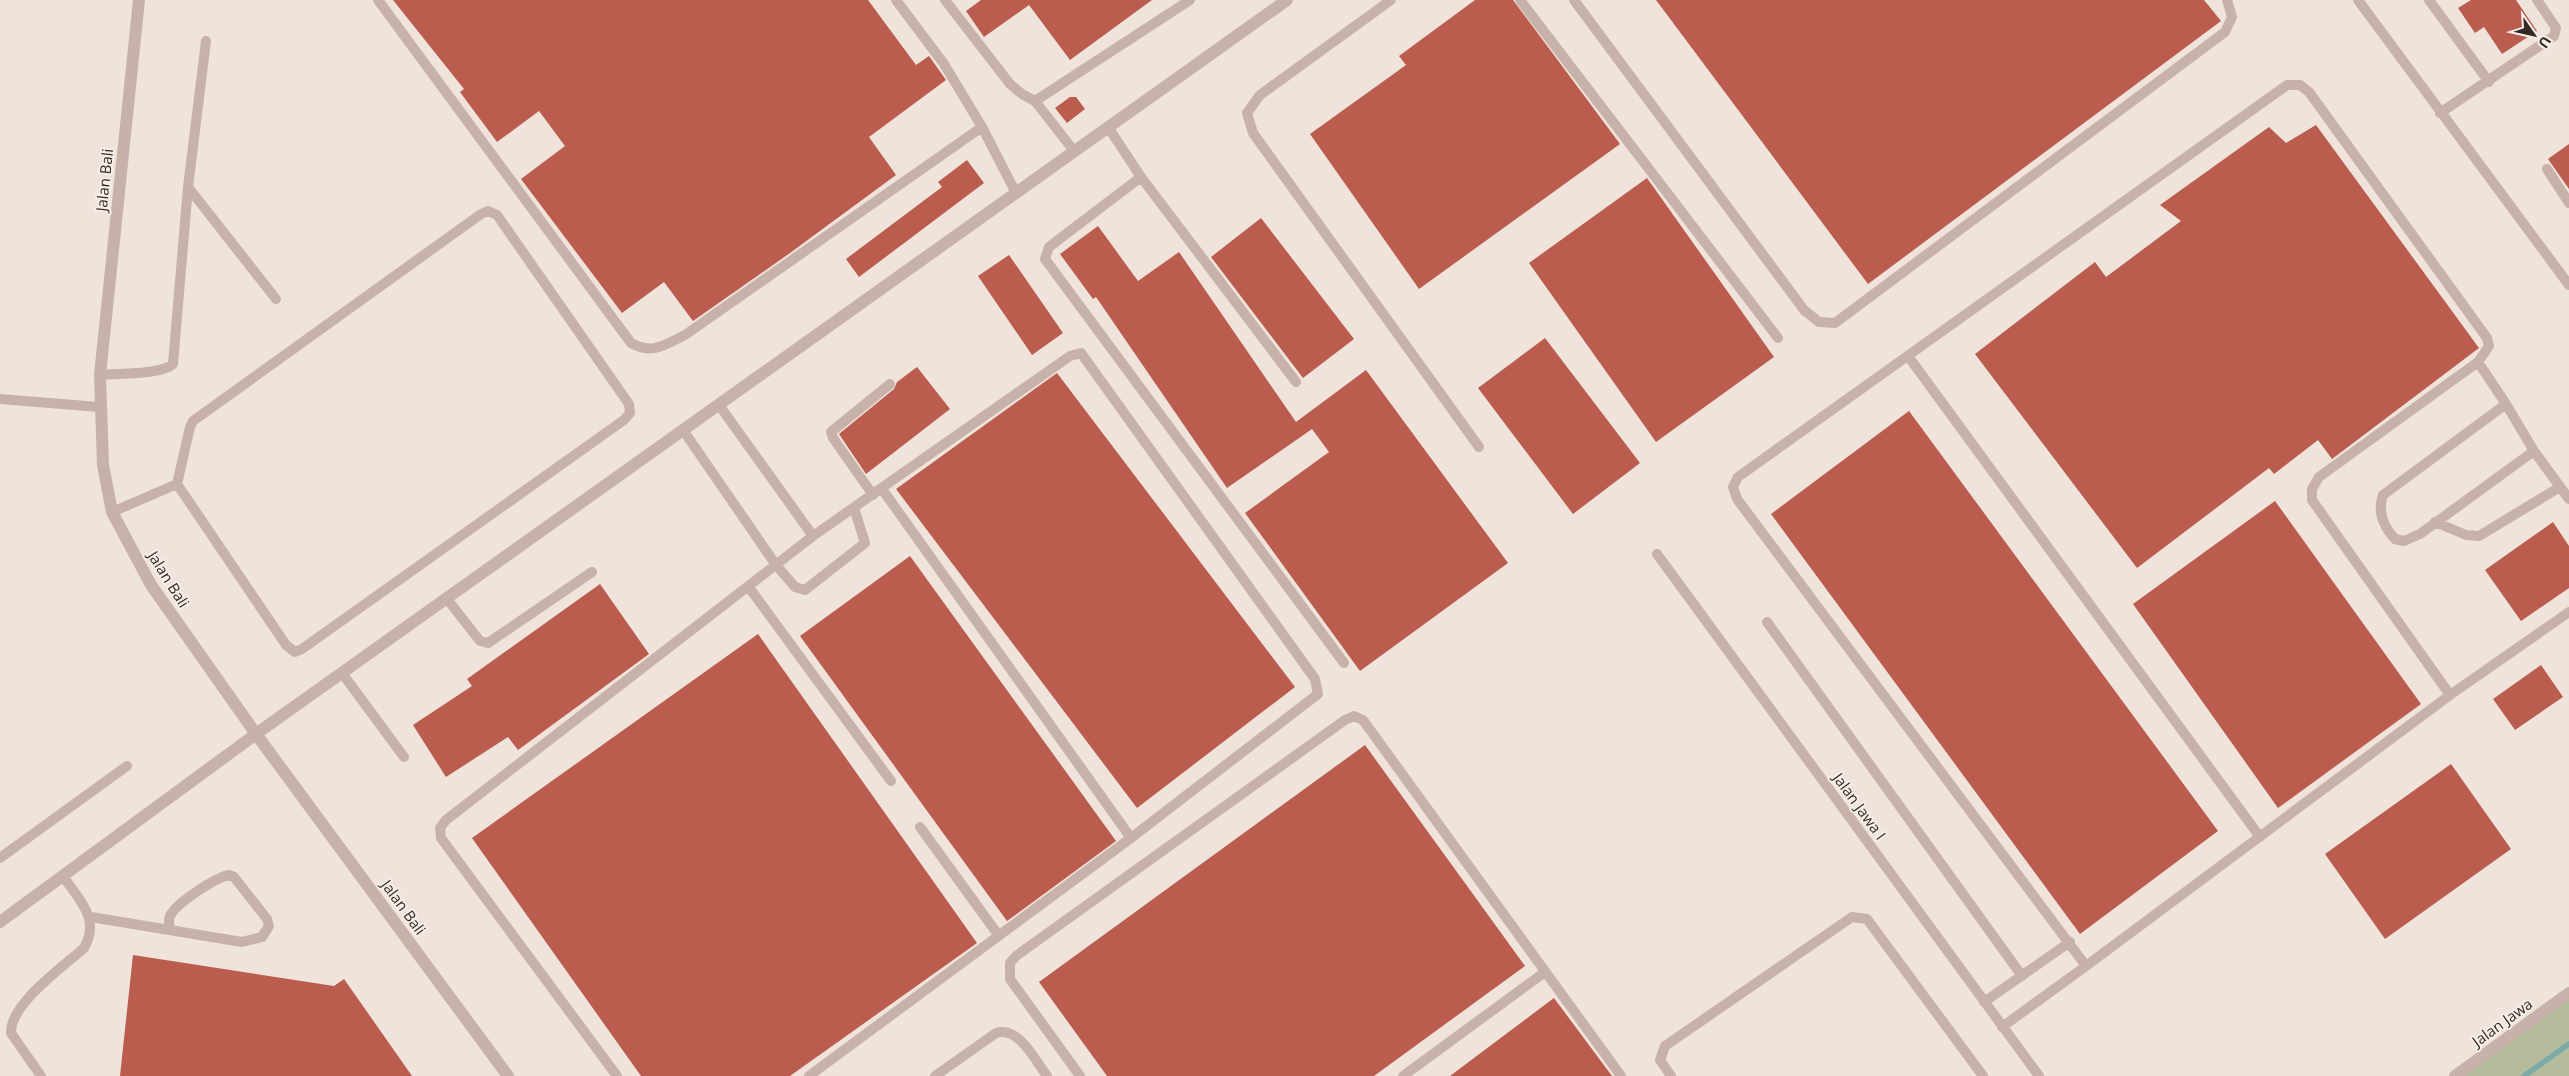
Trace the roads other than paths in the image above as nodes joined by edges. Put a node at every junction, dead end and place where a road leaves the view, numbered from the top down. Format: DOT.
graph roads {
  1 [pos="138,0"];
  2 [pos="378,0"];
  3 [pos="896,0"];
  4 [pos="945,0"];
  5 [pos="1190,0"];
  6 [pos="1287,0"];
  7 [pos="1391,0"];
  8 [pos="1520,0"];
  9 [pos="1574,0"];
  10 [pos="2226,0"];
  11 [pos="2358,0"];
  12 [pos="2429,0"];
  13 [pos="2537,0"];
  14 [pos="206,41"];
  15 [pos="2489,82"];
  16 [pos="1036,101"];
  17 [pos="2440,113"];
  18 [pos="982,127"];
  19 [pos="1108,127"];
  20 [pos="1074,151"];
  21 [pos="2547,169"];
  22 [pos="1141,177"];
  23 [pos="188,187"];
  24 [pos="1016,193"];
  25 [pos="2569,203"];
  26 [pos="2569,285"];
  27 [pos="276,299"];
  28 [pos="1778,338"];
  29 [pos="1908,356"];
  30 [pos="2478,362"];
  31 [pos="100,375"];
  32 [pos="1296,382"];
  33 [pos="890,384"];
  34 [pos="0,398"];
  35 [pos="2506,404"];
  36 [pos="718,405"];
  37 [pos="100,407"];
  38 [pos="683,430"];
  39 [pos="1479,447"];
  40 [pos="2534,451"];
  41 [pos="172,486"];
  42 [pos="2560,487"];
  43 [pos="877,492"];
  44 [pos="2569,499"];
  45 [pos="854,508"];
  46 [pos="112,512"];
  47 [pos="2436,522"];
  48 [pos="813,536"];
  49 [pos="1657,554"];
  50 [pos="776,565"];
  51 [pos="592,572"];
  52 [pos="748,586"];
  53 [pos="447,599"];
  54 [pos="2569,612"];
  55 [pos="1768,622"];
  56 [pos="1344,663"];
  57 [pos="342,673"];
  58 [pos="2450,695"];
  59 [pos="256,734"];
  60 [pos="404,757"];
  61 [pos="127,766"];
  62 [pos="891,781"];
  63 [pos="920,827"];
  64 [pos="2260,837"];
  65 [pos="1132,838"];
  66 [pos="0,858"];
  67 [pos="62,876"];
  68 [pos="91,917"];
  69 [pos="0,922"];
  70 [pos="170,928"];
  71 [pos="999,936"];
  72 [pos="2070,942"];
  73 [pos="2086,966"];
  74 [pos="1545,972"];
  75 [pos="2022,976"];
  76 [pos="2569,994"];
  77 [pos="1984,1002"];
  78 [pos="2002,1027"];
  79 [pos="41,1076"];
  80 [pos="508,1076"];
  81 [pos="617,1076"];
  82 [pos="809,1076"];
  83 [pos="935,1076"];
  84 [pos="1047,1076"];
  85 [pos="1080,1076"];
  86 [pos="1403,1076"];
  87 [pos="1621,1076"];
  88 [pos="1672,1076"];
  89 [pos="1983,1076"];
  90 [pos="2039,1076"];
  91 [pos="2454,1076"];
  1 -- 31 [label="street, Jalan Bali"];
  2 -- 18 [label="lane"];
  3 -- 18 [label="lane"];
  4 -- 16 [label="lane"];
  5 -- 16 [label="lane"];
  6 -- 19 [label="street"];
  7 -- 39 [label="lane"];
  8 -- 28 [label="lane"];
  9 -- 10 [label="lane"];
  11 -- 17 [label="lane"];
  12 -- 15 [label="lane"];
  13 -- 15 [label="lane"];
  14 -- 23 [label="lane"];
  15 -- 17 [label="lane"];
  16 -- 20 [label="lane"];
  17 -- 26 [label="lane"];
  18 -- 24 [label="lane"];
  19 -- 20 [label="street"];
  19 -- 22 [label="lane"];
  20 -- 24 [label="street"];
  21 -- 25 [label="lane"];
  22 -- 32 [label="lane"];
  22 -- 56 [label="lane"];
  23 -- 27 [label="lane"];
  23 -- 31 [label="lane"];
  24 -- 36 [label="street"];
  29 -- 30 [label="lane"];
  29 -- 64 [label="lane"];
  29 -- 72 [label="lane"];
  30 -- 35 [label="lane"];
  30 -- 58 [label="lane"];
  31 -- 37 [label="street, Jalan Bali"];
  33 -- 43 [label="lane"];
  34 -- 37 [label="lane"];
  35 -- 40 [label="lane"];
  35 -- 47 [label="lane"];
  36 -- 38 [label="street"];
  36 -- 48 [label="lane"];
  37 -- 46 [label="street, Jalan Bali"];
  38 -- 50 [label="lane"];
  38 -- 53 [label="street"];
  40 -- 42 [label="lane"];
  40 -- 47 [label="lane"];
  41 -- 41 [label="lane"];
  41 -- 46 [label="lane"];
  42 -- 44 [label="lane"];
  42 -- 47 [label="lane"];
  43 -- 45 [label="lane"];
  43 -- 65 [label="lane"];
  43 -- 65 [label="lane"];
  45 -- 48 [label="lane"];
  45 -- 50 [label="lane"];
  46 -- 59 [label="street, Jalan Bali"];
  48 -- 50 [label="lane"];
  49 -- 77 [label="lane, Jalan Jawa I"];
  50 -- 52 [label="lane"];
  51 -- 53 [label="lane"];
  52 -- 62 [label="lane"];
  52 -- 81 [label="lane"];
  53 -- 57 [label="street"];
  54 -- 58 [label="lane"];
  55 -- 75 [label="lane"];
  57 -- 59 [label="street"];
  57 -- 60 [label="lane"];
  58 -- 64 [label="lane"];
  59 -- 67 [label="street"];
  59 -- 80 [label="street, Jalan Bali"];
  61 -- 66 [label="lane"];
  63 -- 71 [label="lane"];
  64 -- 73 [label="lane"];
  65 -- 71 [label="lane"];
  67 -- 68 [label="lane"];
  67 -- 69 [label="street"];
  68 -- 70 [label="lane"];
  68 -- 79 [label="lane"];
  70 -- 70 [label="lane"];
  71 -- 82 [label="lane"];
  72 -- 73 [label="lane"];
  72 -- 75 [label="lane"];
  73 -- 78 [label="lane"];
  74 -- 85 [label="lane"];
  74 -- 86 [label="lane"];
  74 -- 87 [label="lane"];
  75 -- 77 [label="lane"];
  76 -- 91 [label="street, Jalan Jawa"];
  77 -- 78 [label="lane, Jalan Jawa I"];
  78 -- 90 [label="lane, Jalan Jawa I"];
  83 -- 84 [label="lane"];
  88 -- 89 [label="lane"];
}
